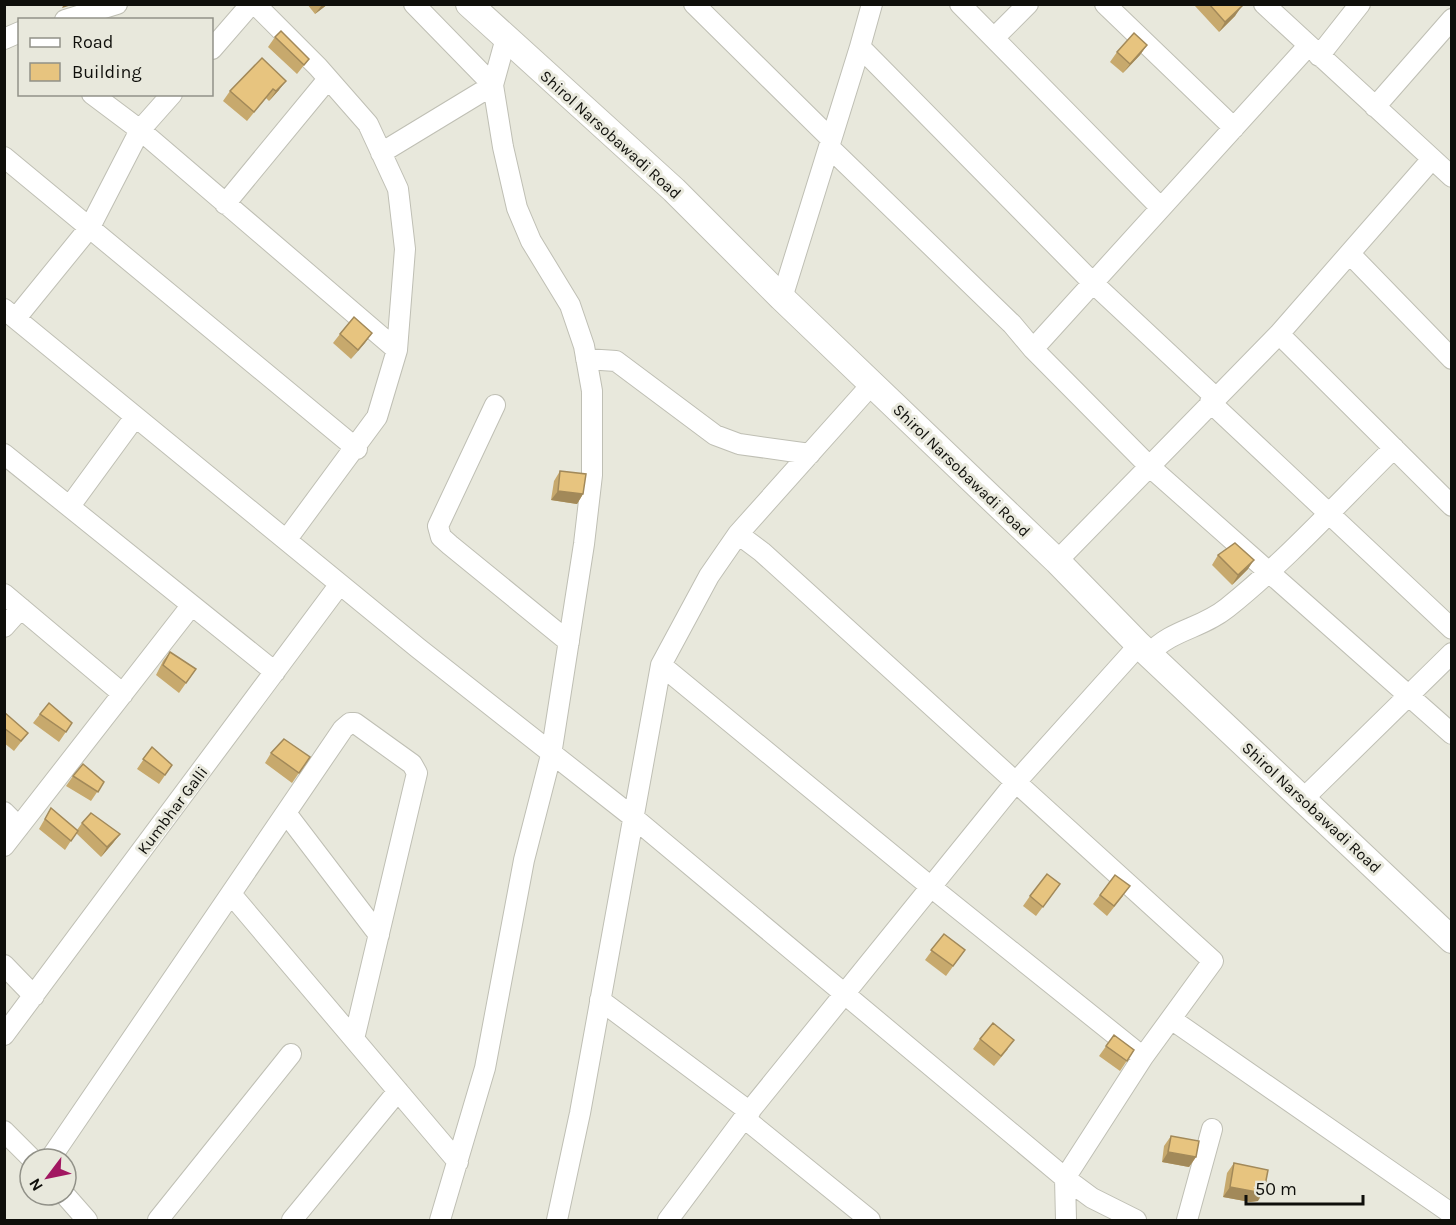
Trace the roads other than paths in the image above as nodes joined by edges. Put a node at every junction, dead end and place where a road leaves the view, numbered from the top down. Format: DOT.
graph roads {
  1 [pos="117,4"];
  2 [pos="253,4"];
  3 [pos="414,4"];
  4 [pos="469,4"];
  5 [pos="694,4"];
  6 [pos="872,4"];
  7 [pos="960,4"];
  8 [pos="1028,4"];
  9 [pos="1105,4"];
  10 [pos="1264,4"];
  11 [pos="1360,4"];
  12 [pos="72,18"];
  13 [pos="1452,19"];
  14 [pos="506,38"];
  15 [pos="994,38"];
  16 [pos="860,47"];
  17 [pos="213,48"];
  18 [pos="1314,51"];
  19 [pos="328,80"];
  20 [pos="493,85"];
  21 [pos="95,96"];
  22 [pos="170,96"];
  23 [pos="1375,107"];
  24 [pos="1234,128"];
  25 [pos="140,130"];
  26 [pos="830,143"];
  27 [pos="381,153"];
  28 [pos="4,157"];
  29 [pos="1432,159"];
  30 [pos="1452,177"];
  31 [pos="225,204"];
  32 [pos="1161,208"];
  33 [pos="90,227"];
  34 [pos="1350,254"];
  35 [pos="1093,283"];
  36 [pos="782,298"];
  37 [pos="10,313"];
  38 [pos="1279,334"];
  39 [pos="1033,349"];
  40 [pos="397,350"];
  41 [pos="586,359"];
  42 [pos="1452,359"];
  43 [pos="872,384"];
  44 [pos="1213,400"];
  45 [pos="495,405"];
  46 [pos="135,417"];
  47 [pos="1394,448"];
  48 [pos="357,449"];
  49 [pos="4,454"];
  50 [pos="810,454"];
  51 [pos="1149,466"];
  52 [pos="70,506"];
  53 [pos="1452,506"];
  54 [pos="1328,512"];
  55 [pos="738,534"];
  56 [pos="287,539"];
  57 [pos="1057,561"];
  58 [pos="1269,572"];
  59 [pos="340,584"];
  60 [pos="4,594"];
  61 [pos="191,606"];
  62 [pos="21,608"];
  63 [pos="4,627"];
  64 [pos="1452,629"];
  65 [pos="569,642"];
  66 [pos="1144,650"];
  67 [pos="1452,653"];
  68 [pos="661,665"];
  69 [pos="274,672"];
  70 [pos="123,694"];
  71 [pos="1409,695"];
  72 [pos="1452,734"];
  73 [pos="551,755"];
  74 [pos="1015,783"];
  75 [pos="1304,798"];
  76 [pos="4,812"];
  77 [pos="286,813"];
  78 [pos="634,818"];
  79 [pos="19,827"];
  80 [pos="4,846"];
  81 [pos="930,887"];
  82 [pos="231,894"];
  83 [pos="379,935"];
  84 [pos="1452,940"];
  85 [pos="4,965"];
  86 [pos="34,996"];
  87 [pos="845,996"];
  88 [pos="600,1000"];
  89 [pos="1171,1019"];
  90 [pos="4,1035"];
  91 [pos="354,1039"];
  92 [pos="291,1054"];
  93 [pos="1143,1057"];
  94 [pos="398,1091"];
  95 [pos="747,1115"];
  96 [pos="1212,1129"];
  97 [pos="4,1131"];
  98 [pos="20,1147"];
  99 [pos="58,1147"];
  100 [pos="458,1162"];
  101 [pos="1065,1178"];
  102 [pos="75,1207"];
  103 [pos="1452,1214"];
  104 [pos="675,1218"];
  105 [pos="87,1221"];
  106 [pos="158,1221"];
  107 [pos="292,1221"];
  108 [pos="440,1221"];
  109 [pos="557,1221"];
  110 [pos="870,1221"];
  111 [pos="1066,1221"];
  112 [pos="1136,1221"];
  113 [pos="1187,1221"];
  1 -- 12 [label="street"];
  2 -- 17 [label="street"];
  2 -- 19 [label="street"];
  3 -- 20 [label="street"];
  4 -- 14 [label="main road, Shirol Narsobawadi Road"];
  5 -- 26 [label="street"];
  6 -- 16 [label="street"];
  7 -- 15 [label="street"];
  8 -- 15 [label="street"];
  9 -- 24 [label="street"];
  10 -- 18 [label="street"];
  11 -- 18 [label="street"];
  13 -- 23 [label="street"];
  14 -- 20 [label="street"];
  14 -- 36 [label="main road, Shirol Narsobawadi Road"];
  15 -- 32 [label="street"];
  16 -- 26 [label="street"];
  16 -- 35 [label="street"];
  18 -- 23 [label="street"];
  18 -- 24 [label="street"];
  19 -- 27 [label="street"];
  19 -- 31 [label="street"];
  20 -- 27 [label="street"];
  20 -- 41 [label="street"];
  21 -- 25 [label="street"];
  22 -- 25 [label="street"];
  23 -- 29 [label="street"];
  24 -- 32 [label="street"];
  25 -- 31 [label="street"];
  25 -- 33 [label="street"];
  26 -- 36 [label="street"];
  26 -- 39 [label="street"];
  27 -- 40 [label="street"];
  28 -- 33 [label="street"];
  29 -- 30 [label="street"];
  29 -- 34 [label="street"];
  31 -- 40 [label="street"];
  32 -- 35 [label="street"];
  33 -- 37 [label="street"];
  33 -- 48 [label="street"];
  34 -- 38 [label="street"];
  34 -- 42 [label="street"];
  35 -- 39 [label="street"];
  35 -- 44 [label="street"];
  36 -- 43 [label="main road, Shirol Narsobawadi Road"];
  37 -- 46 [label="street"];
  38 -- 44 [label="street"];
  38 -- 47 [label="street"];
  39 -- 51 [label="street"];
  40 -- 48 [label="street"];
  41 -- 50 [label="street"];
  41 -- 65 [label="street"];
  43 -- 50 [label="street"];
  43 -- 57 [label="main road, Shirol Narsobawadi Road"];
  44 -- 51 [label="street"];
  44 -- 54 [label="street"];
  45 -- 65 [label="street"];
  46 -- 52 [label="street"];
  46 -- 56 [label="street"];
  47 -- 53 [label="street"];
  47 -- 54 [label="street"];
  48 -- 56 [label="street"];
  49 -- 52 [label="street"];
  50 -- 55 [label="street"];
  51 -- 57 [label="street"];
  51 -- 58 [label="street"];
  52 -- 61 [label="street"];
  54 -- 58 [label="street"];
  54 -- 64 [label="street"];
  55 -- 68 [label="street"];
  55 -- 74 [label="street"];
  56 -- 59 [label="street"];
  57 -- 66 [label="main road, Shirol Narsobawadi Road"];
  58 -- 66 [label="street"];
  58 -- 71 [label="street"];
  59 -- 69 [label="street, Kumbhar Galli"];
  59 -- 73 [label="street"];
  60 -- 62 [label="street"];
  61 -- 69 [label="street"];
  61 -- 70 [label="street"];
  62 -- 63 [label="street"];
  62 -- 70 [label="street"];
  65 -- 73 [label="street"];
  66 -- 74 [label="street"];
  66 -- 75 [label="main road, Shirol Narsobawadi Road"];
  67 -- 71 [label="street"];
  68 -- 78 [label="street"];
  68 -- 81 [label="street"];
  69 -- 86 [label="street, Kumbhar Galli"];
  70 -- 79 [label="street"];
  71 -- 72 [label="street"];
  71 -- 75 [label="street"];
  73 -- 78 [label="street"];
  73 -- 100 [label="street"];
  74 -- 81 [label="street"];
  74 -- 89 [label="street"];
  75 -- 84 [label="main road, Shirol Narsobawadi Road"];
  76 -- 79 [label="street"];
  77 -- 82 [label="street"];
  77 -- 83 [label="street"];
  77 -- 83 [label="street"];
  78 -- 87 [label="street"];
  78 -- 88 [label="street"];
  79 -- 80 [label="street"];
  81 -- 87 [label="street"];
  81 -- 93 [label="street"];
  82 -- 91 [label="street"];
  82 -- 99 [label="street"];
  83 -- 91 [label="street"];
  85 -- 86 [label="street"];
  86 -- 90 [label="street, Kumbhar Galli"];
  87 -- 95 [label="street"];
  87 -- 101 [label="street"];
  88 -- 95 [label="street"];
  88 -- 109 [label="street"];
  89 -- 93 [label="street"];
  89 -- 103 [label="street"];
  91 -- 94 [label="street"];
  92 -- 106 [label="street"];
  93 -- 101 [label="street"];
  94 -- 100 [label="street"];
  94 -- 107 [label="street"];
  95 -- 104 [label="street"];
  95 -- 110 [label="street"];
  96 -- 113 [label="street"];
  97 -- 98 [label="street"];
  100 -- 108 [label="street"];
  101 -- 111 [label="street"];
  101 -- 112 [label="street"];
  102 -- 105 [label="street"];
}
